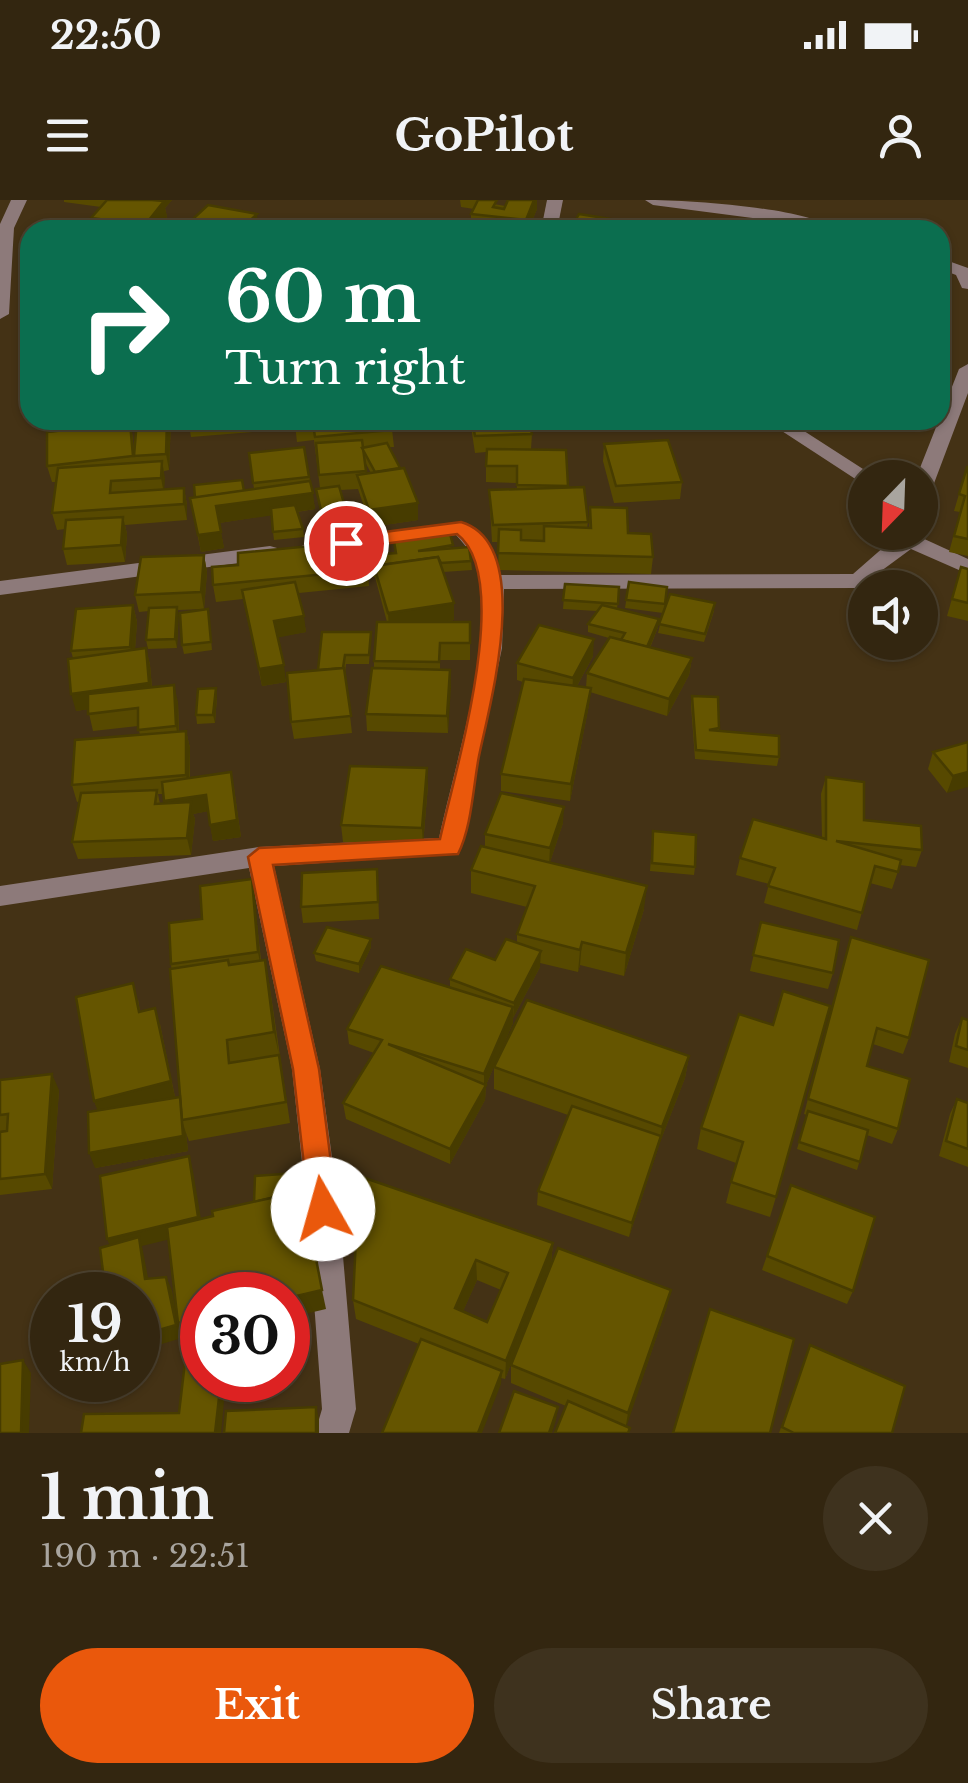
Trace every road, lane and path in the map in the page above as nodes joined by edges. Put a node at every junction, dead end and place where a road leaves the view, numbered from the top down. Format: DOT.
graph roads {
  1 [pos="19,200"];
  2 [pos="653,200"];
  3 [pos="789,220"];
  4 [pos="950,267"];
  5 [pos="968,284"];
  6 [pos="0,314"];
  7 [pos="968,369"];
  8 [pos="950,416"];
  9 [pos="790,430"];
  10 [pos="945,430"];
  11 [pos="933,460"];
  12 [pos="848,466"];
  13 [pos="894,550"];
  14 [pos="936,550"];
  15 [pos="968,567"];
  16 [pos="492,582"];
  17 [pos="0,588"];
  18 [pos="259,857"];
  19 [pos="0,896"];
  20 [pos="332,1433"];
  1 -- 6 [label="street"];
  2 -- 3 [label="street"];
  4 -- 5 [label="street"];
  7 -- 8 [label="street"];
  9 -- 12 [label="street"];
  10 -- 11 [label="street"];
  13 -- 16 [label="street"];
  14 -- 15 [label="street"];
  16 -- 17 [label="street"];
  16 -- 18 [label="street"];
  18 -- 19 [label="street"];
  18 -- 20 [label="street"];
}
